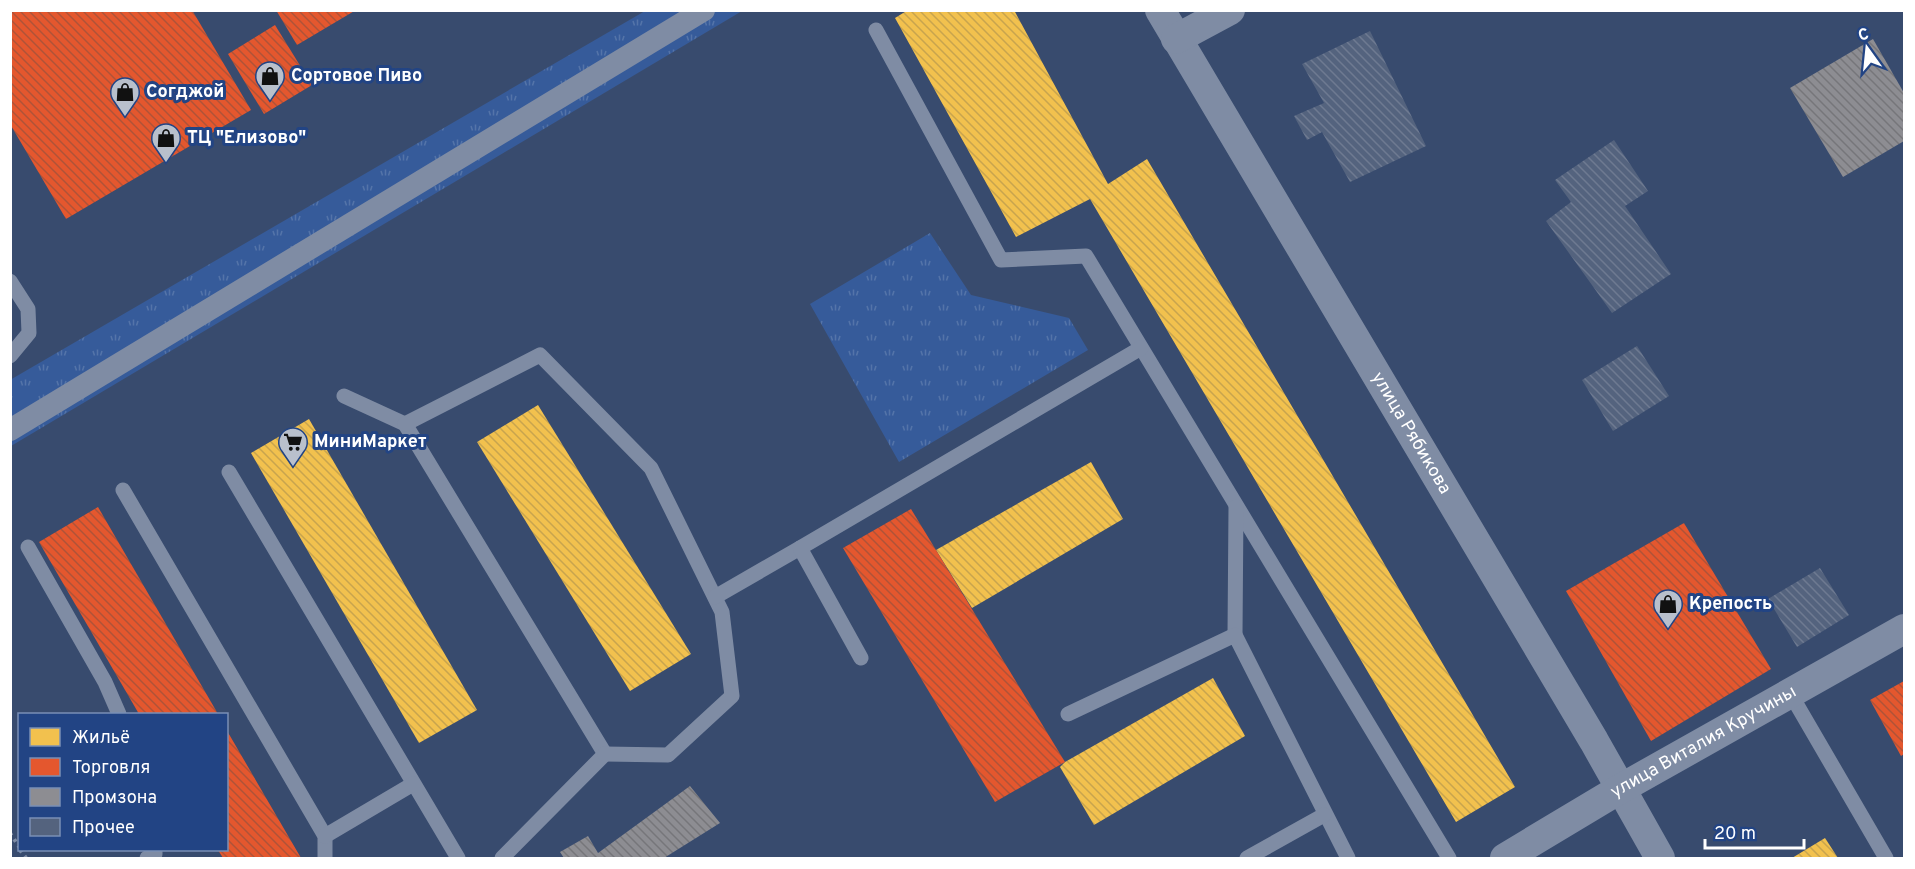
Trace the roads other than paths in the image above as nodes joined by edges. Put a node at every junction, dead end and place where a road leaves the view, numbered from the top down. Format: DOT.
graph roads {
  1 [pos="704,10"];
  2 [pos="1160,10"];
  3 [pos="1230,10"];
  4 [pos="876,30"];
  5 [pos="1176,39"];
  6 [pos="10,281"];
  7 [pos="1141,348"];
  8 [pos="10,356"];
  9 [pos="344,396"];
  10 [pos="405,424"];
  11 [pos="10,430"];
  12 [pos="229,472"];
  13 [pos="123,490"];
  14 [pos="1236,507"];
  15 [pos="28,547"];
  16 [pos="800,548"];
  17 [pos="715,597"];
  18 [pos="1905,629"];
  19 [pos="1235,635"];
  20 [pos="861,658"];
  21 [pos="1790,693"];
  22 [pos="119,713"];
  23 [pos="1068,714"];
  24 [pos="605,754"];
  25 [pos="414,784"];
  26 [pos="1620,789"];
  27 [pos="1324,814"];
  28 [pos="325,836"];
  29 [pos="325,858"];
  30 [pos="458,858"];
  31 [pos="502,858"];
  32 [pos="1247,858"];
  33 [pos="1348,858"];
  34 [pos="1449,858"];
  35 [pos="1505,858"];
  36 [pos="1660,858"];
  37 [pos="1886,858"];
  1 -- 11 [label="street"];
  2 -- 5 [label="street, улица Рябикова"];
  3 -- 5 [label="street"];
  4 -- 7 [label="lane"];
  5 -- 26 [label="street, улица Рябикова"];
  6 -- 8 [label="lane"];
  7 -- 14 [label="lane"];
  7 -- 16 [label="lane"];
  9 -- 10 [label="lane"];
  10 -- 17 [label="lane"];
  10 -- 24 [label="lane"];
  12 -- 25 [label="lane"];
  13 -- 28 [label="lane"];
  14 -- 19 [label="lane"];
  14 -- 34 [label="lane"];
  15 -- 22 [label="lane"];
  16 -- 17 [label="lane"];
  16 -- 20 [label="lane"];
  17 -- 24 [label="lane"];
  18 -- 21 [label="street, улица Виталия Кручины"];
  19 -- 23 [label="lane"];
  19 -- 27 [label="lane"];
  21 -- 26 [label="street, улица Виталия Кручины"];
  21 -- 37 [label="lane"];
  24 -- 31 [label="lane"];
  25 -- 28 [label="lane"];
  25 -- 30 [label="lane"];
  26 -- 35 [label="street, улица Виталия Кручины"];
  26 -- 36 [label="street, улица Рябикова"];
  27 -- 32 [label="lane"];
  27 -- 33 [label="lane"];
  28 -- 29 [label="lane"];
}
